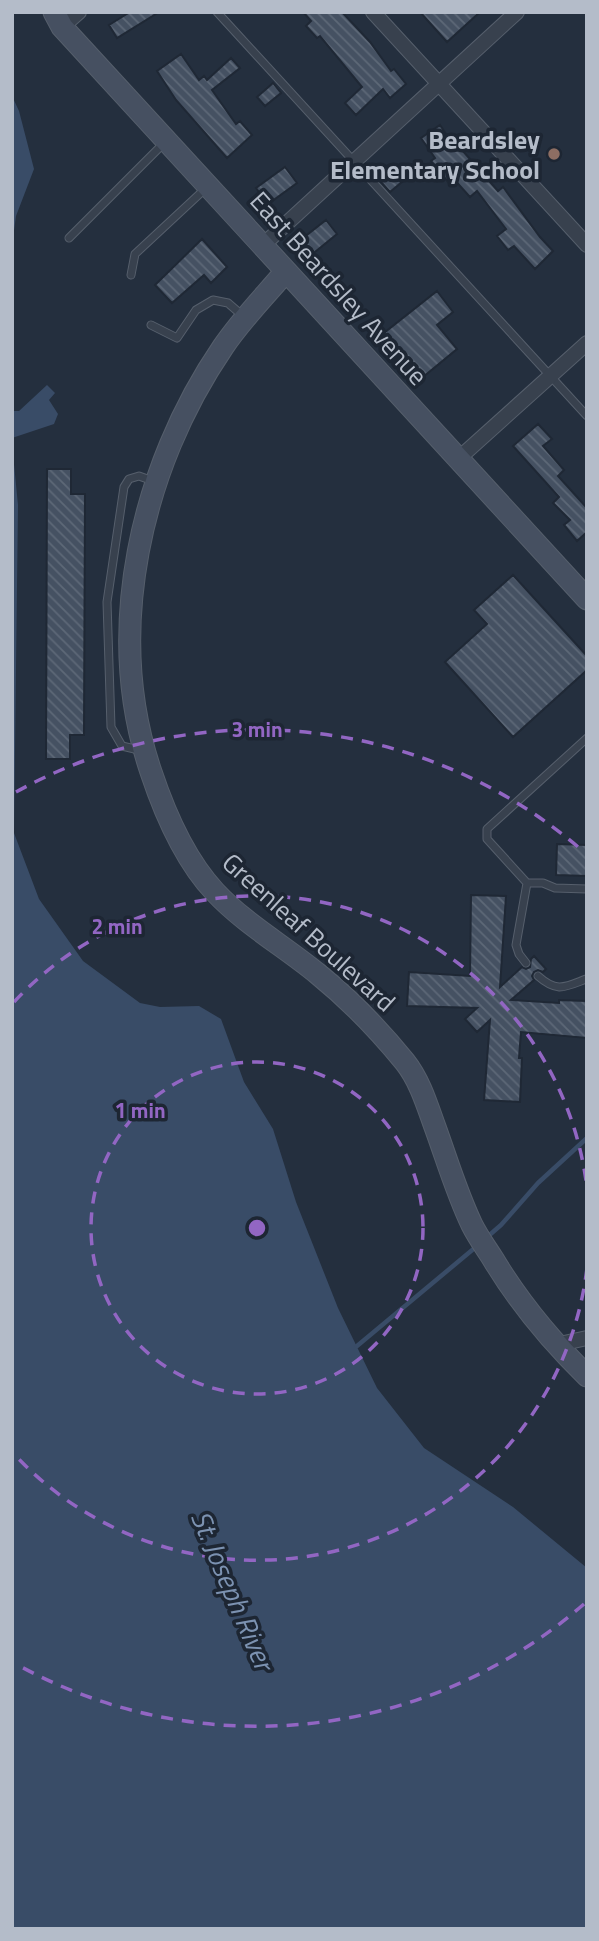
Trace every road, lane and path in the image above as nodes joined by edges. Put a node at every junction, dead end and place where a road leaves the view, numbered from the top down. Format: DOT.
graph roads {
  1 [pos="79,12"];
  2 [pos="217,12"];
  3 [pos="373,12"];
  4 [pos="517,12"];
  5 [pos="58,20"];
  6 [pos="438,85"];
  7 [pos="166,141"];
  8 [pos="354,162"];
  9 [pos="208,186"];
  10 [pos="69,238"];
  11 [pos="587,245"];
  12 [pos="262,246"];
  13 [pos="286,271"];
  14 [pos="131,275"];
  15 [pos="246,319"];
  16 [pos="151,325"];
  17 [pos="587,343"];
  18 [pos="550,376"];
  19 [pos="587,416"];
  20 [pos="457,460"];
  21 [pos="157,482"];
  22 [pos="587,599"];
  23 [pos="587,738"];
  24 [pos="144,751"];
  25 [pos="527,883"];
  26 [pos="587,889"];
  27 [pos="526,963"];
  28 [pos="538,976"];
  29 [pos="586,979"];
  30 [pos="587,1338"];
  31 [pos="555,1345"];
  32 [pos="587,1376"];
  1 -- 5 [label="street"];
  2 -- 8 [label="lane"];
  3 -- 6 [label="street"];
  4 -- 6 [label="street"];
  5 -- 7 [label="street, East Beardsley Avenue"];
  6 -- 8 [label="street"];
  6 -- 11 [label="street"];
  7 -- 9 [label="street, East Beardsley Avenue"];
  7 -- 10 [label="lane"];
  8 -- 12 [label="street"];
  8 -- 18 [label="lane"];
  9 -- 12 [label="street, East Beardsley Avenue"];
  9 -- 14 [label="lane"];
  12 -- 13 [label="street, East Beardsley Avenue"];
  13 -- 15 [label="street, Greenleaf Boulevard"];
  13 -- 20 [label="street, East Beardsley Avenue"];
  15 -- 16 [label="lane"];
  15 -- 21 [label="street, Greenleaf Boulevard"];
  17 -- 18 [label="street"];
  18 -- 19 [label="lane"];
  18 -- 20 [label="street"];
  20 -- 22 [label="street, East Beardsley Avenue"];
  21 -- 24 [label="street, Greenleaf Boulevard"];
  21 -- 24 [label="lane"];
  23 -- 25 [label="lane"];
  24 -- 31 [label="street, Greenleaf Boulevard"];
  25 -- 26 [label="lane"];
  25 -- 27 [label="lane"];
  28 -- 29 [label="lane"];
  30 -- 31 [label="street"];
  31 -- 32 [label="street, Greenleaf Boulevard"];
}
